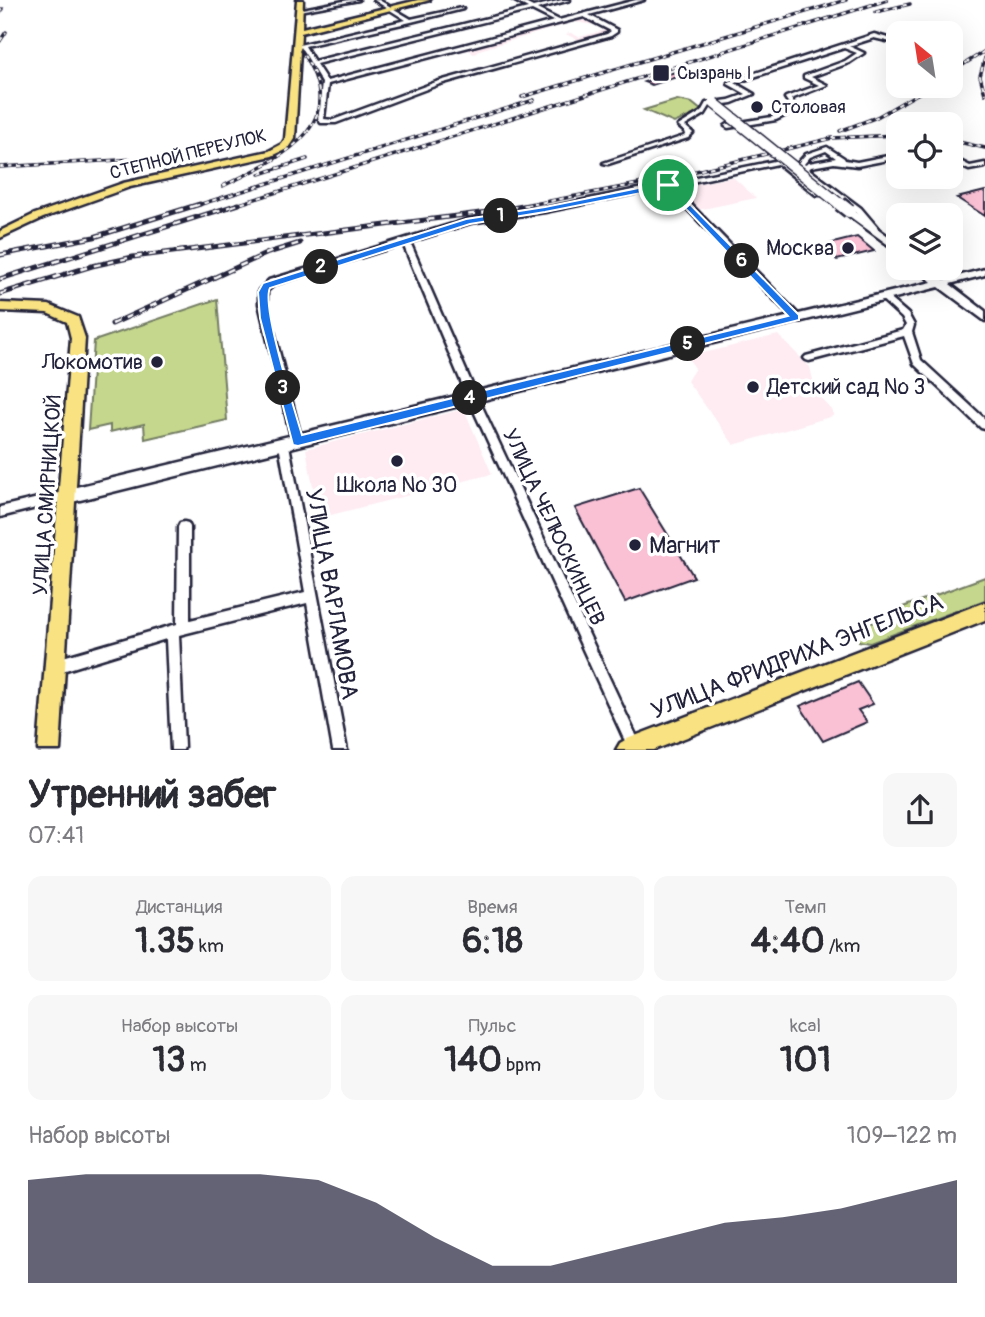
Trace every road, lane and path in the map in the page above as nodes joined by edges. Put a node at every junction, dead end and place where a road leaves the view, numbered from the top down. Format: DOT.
graph roads {
  1 [pos="300,0"];
  2 [pos="357,0"];
  3 [pos="376,0"];
  4 [pos="427,0"];
  5 [pos="515,0"];
  6 [pos="568,0"];
  7 [pos="642,0"];
  8 [pos="390,8"];
  9 [pos="461,9"];
  10 [pos="533,9"];
  11 [pos="299,10"];
  12 [pos="584,15"];
  13 [pos="411,20"];
  14 [pos="559,22"];
  15 [pos="297,29"];
  16 [pos="886,39"];
  17 [pos="299,46"];
  18 [pos="845,46"];
  19 [pos="313,63"];
  20 [pos="325,83"];
  21 [pos="716,102"];
  22 [pos="728,126"];
  23 [pos="886,158"];
  24 [pos="835,160"];
  25 [pos="606,163"];
  26 [pos="963,165"];
  27 [pos="985,165"];
  28 [pos="808,172"];
  29 [pos="794,173"];
  30 [pos="668,185"];
  31 [pos="877,233"];
  32 [pos="0,235"];
  33 [pos="886,240"];
  34 [pos="406,242"];
  35 [pos="985,272"];
  36 [pos="938,280"];
  37 [pos="942,283"];
  38 [pos="883,297"];
  39 [pos="0,307"];
  40 [pos="796,317"];
  41 [pos="985,317"];
  42 [pos="907,332"];
  43 [pos="810,358"];
  44 [pos="473,398"];
  45 [pos="985,425"];
  46 [pos="291,443"];
  47 [pos="68,496"];
  48 [pos="0,512"];
  49 [pos="184,527"];
  50 [pos="311,596"];
  51 [pos="985,611"];
  52 [pos="177,630"];
  53 [pos="55,666"];
  54 [pos="177,747"];
  55 [pos="633,749"];
  56 [pos="49,750"];
  57 [pos="340,750"];
  1 -- 11 [label="main road, СТЕПНОЙ ПЕРЕУЛОК"];
  2 -- 11 [label="street"];
  3 -- 8 [label="street"];
  4 -- 8 [label="main road"];
  5 -- 10 [label="street"];
  6 -- 10 [label="street"];
  7 -- 12 [label="street"];
  8 -- 13 [label="street"];
  8 -- 15 [label="main road"];
  9 -- 13 [label="street"];
  10 -- 14 [label="street"];
  10 -- 19 [label="street"];
  11 -- 15 [label="main road, СТЕПНОЙ ПЕРЕУЛОК"];
  12 -- 14 [label="street"];
  12 -- 20 [label="street"];
  13 -- 17 [label="street"];
  14 -- 20 [label="street"];
  15 -- 17 [label="main road, СТЕПНОЙ ПЕРЕУЛОК"];
  16 -- 18 [label="street"];
  17 -- 19 [label="street"];
  17 -- 32 [label="main road, СТЕПНОЙ ПЕРЕУЛОК"];
  18 -- 21 [label="street"];
  18 -- 22 [label="street"];
  19 -- 20 [label="street"];
  21 -- 25 [label="street"];
  21 -- 31 [label="main road, bridge"];
  23 -- 24 [label="street"];
  24 -- 28 [label="street"];
  24 -- 28 [label="street"];
  26 -- 27 [label="street"];
  28 -- 29 [label="street"];
  28 -- 31 [label="street"];
  29 -- 30 [label="street"];
  29 -- 31 [label="street"];
  30 -- 34 [label="street"];
  30 -- 40 [label="street"];
  31 -- 33 [label="main road"];
  34 -- 44 [label="street, УЛИЦА ЧЕЛЮСКИНЦЕВ"];
  34 -- 46 [label="street, УЛИЦА ВАРЛАМОВА"];
  35 -- 37 [label="street"];
  36 -- 37 [label="main road"];
  37 -- 38 [label="main road"];
  37 -- 41 [label="main road"];
  38 -- 40 [label="main road"];
  38 -- 42 [label="street"];
  39 -- 47 [label="main road, УЛИЦА СМИРНИЦКОЙ"];
  40 -- 44 [label="main road"];
  42 -- 43 [label="street"];
  42 -- 45 [label="street"];
  44 -- 46 [label="main road"];
  44 -- 55 [label="street, УЛИЦА ЧЕЛЮСКИНЦЕВ"];
  46 -- 47 [label="main road"];
  46 -- 50 [label="street, УЛИЦА ВАРЛАМОВА"];
  47 -- 48 [label="street"];
  47 -- 53 [label="main road, УЛИЦА СМИРНИЦКОЙ"];
  49 -- 52 [label="street"];
  50 -- 52 [label="street"];
  50 -- 57 [label="street, УЛИЦА ВАРЛАМОВА"];
  51 -- 55 [label="main road, УЛИЦА ФРИДРИХА ЭНГЕЛЬСА"];
  52 -- 53 [label="street"];
  52 -- 54 [label="street"];
  53 -- 56 [label="main road, УЛИЦА СМИРНИЦКОЙ"];
}
